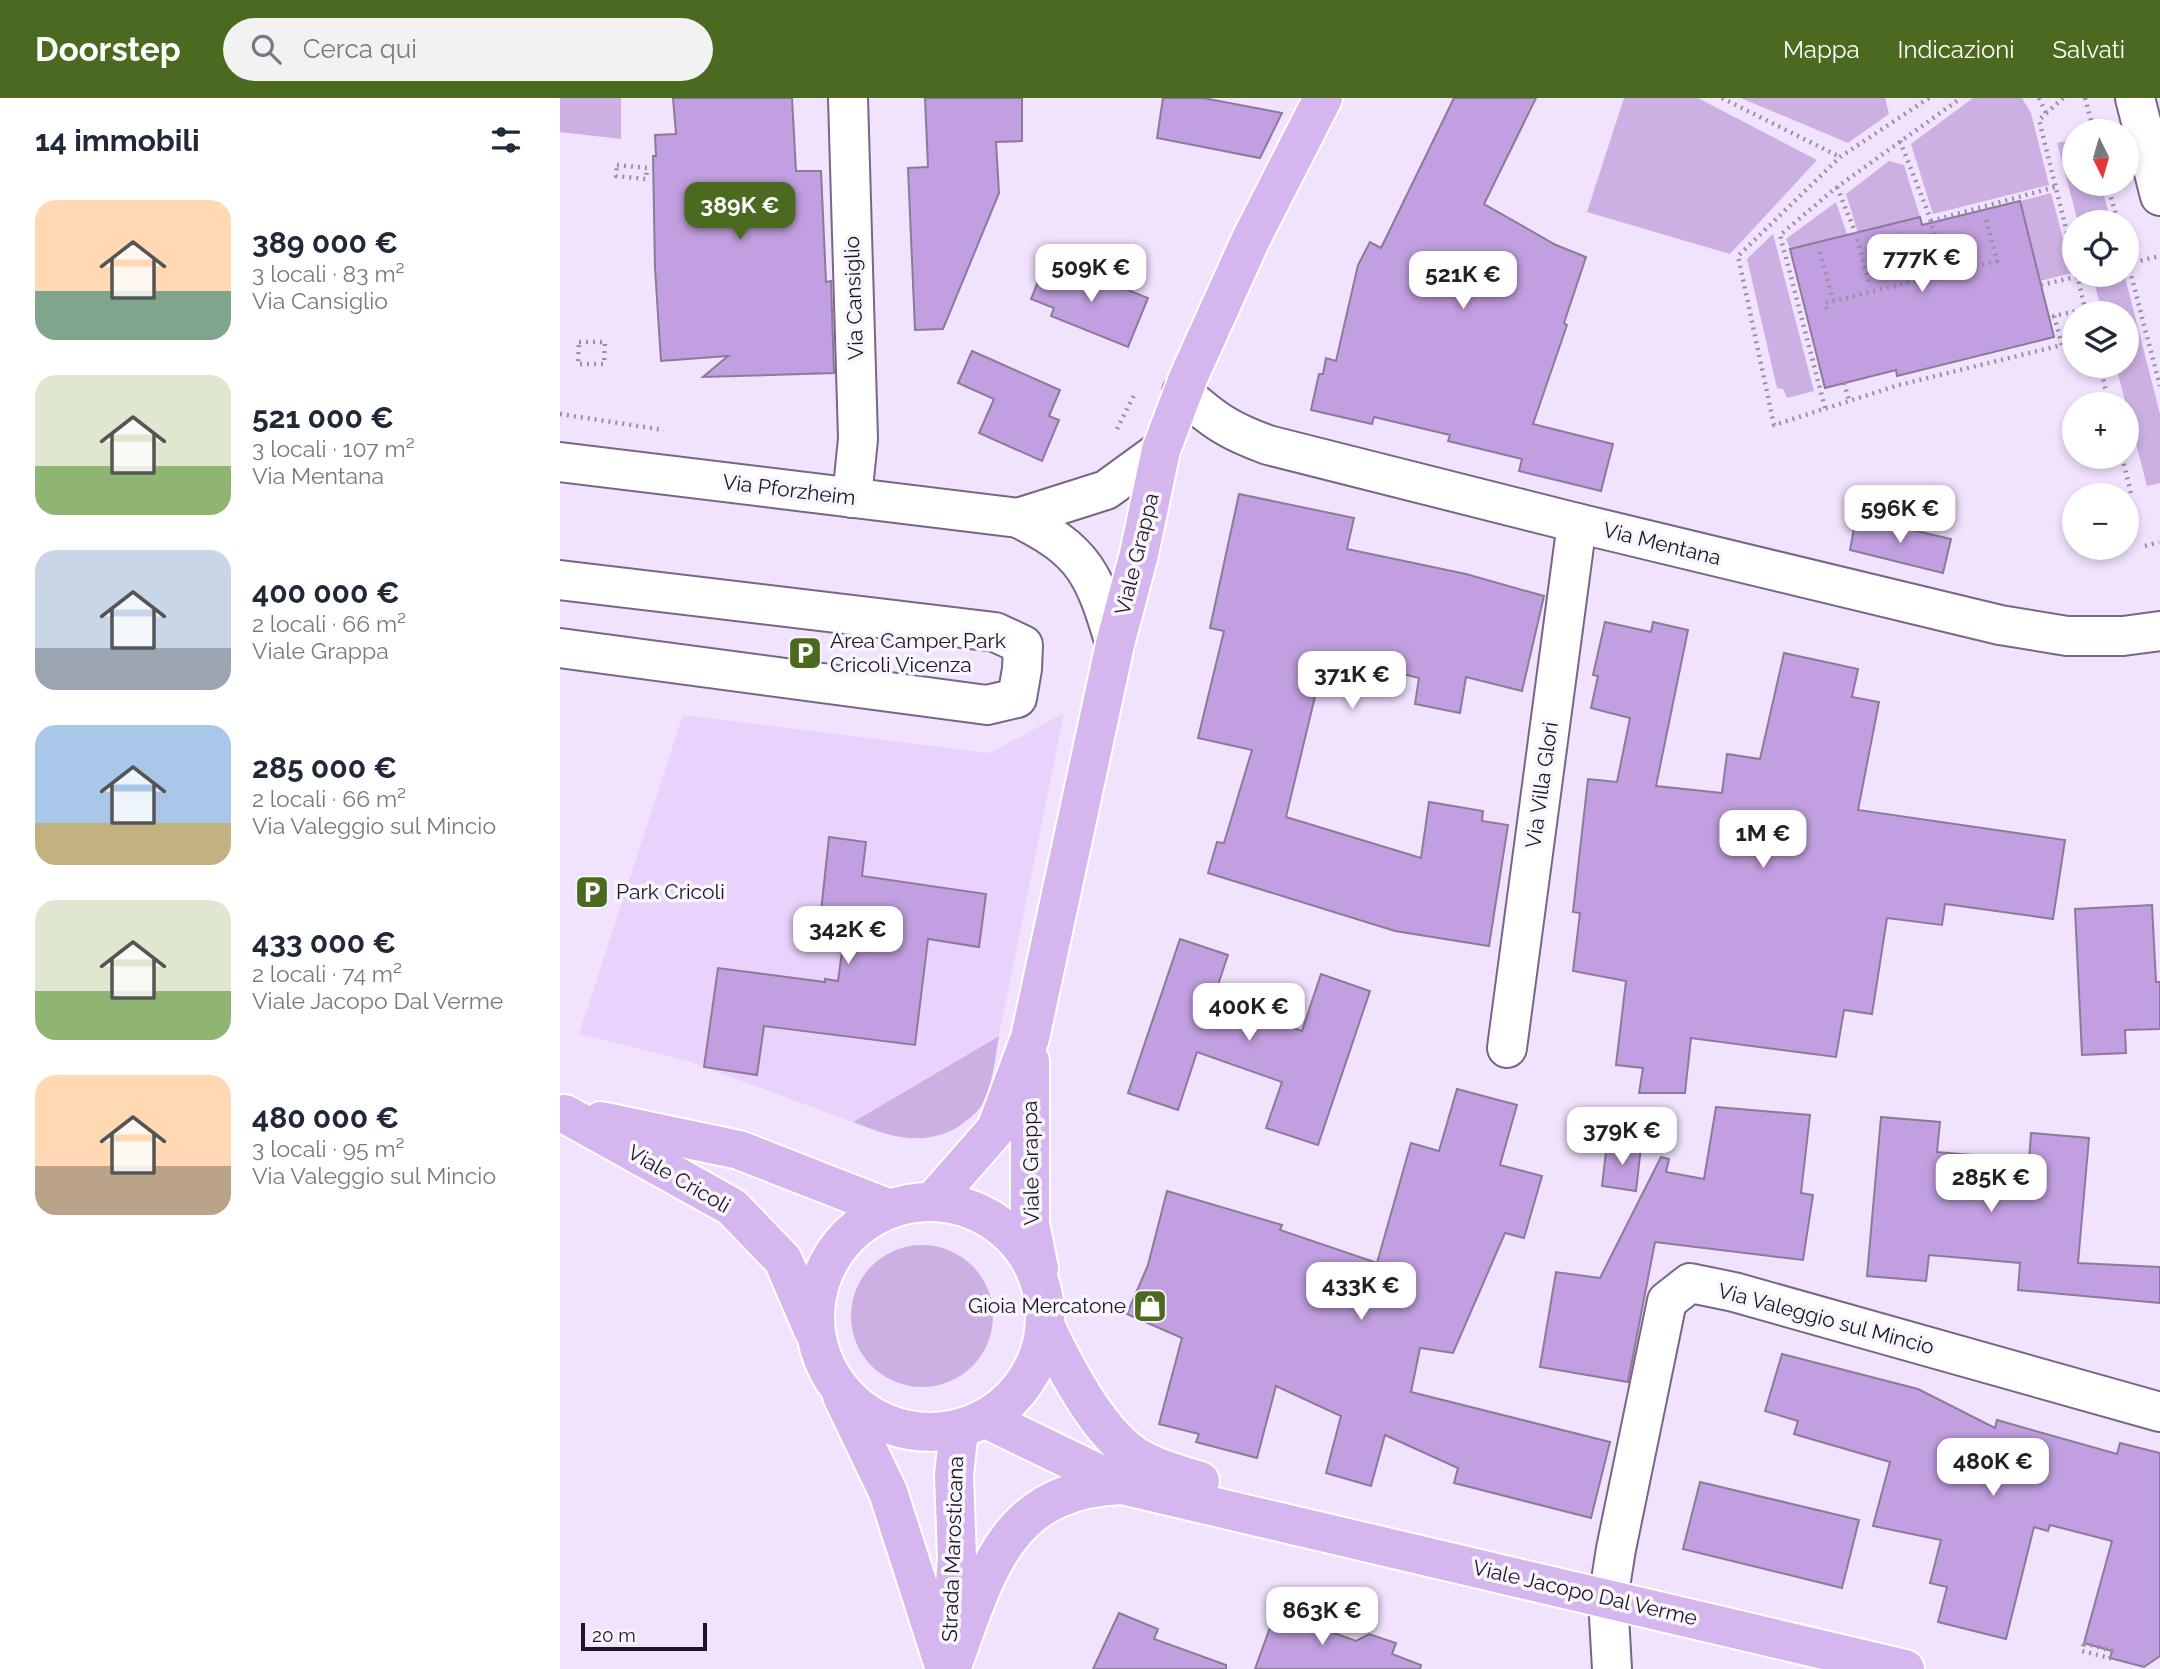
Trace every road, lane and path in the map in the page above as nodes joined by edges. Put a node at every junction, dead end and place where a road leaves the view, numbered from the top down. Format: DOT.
graph roads {
  1 [pos="848,98"];
  2 [pos="1323,98"];
  3 [pos="1722,98"];
  4 [pos="1929,98"];
  5 [pos="1961,98"];
  6 [pos="2039,98"];
  7 [pos="2063,98"];
  8 [pos="2085,98"];
  9 [pos="2135,98"];
  10 [pos="2046,113"];
  11 [pos="2091,119"];
  12 [pos="2153,138"];
  13 [pos="1900,141"];
  14 [pos="1840,157"];
  15 [pos="617,165"];
  16 [pos="1837,187"];
  17 [pos="2055,187"];
  18 [pos="2160,196"];
  19 [pos="2062,214"];
  20 [pos="1986,219"];
  21 [pos="1931,221"];
  22 [pos="1895,234"];
  23 [pos="1819,252"];
  24 [pos="2160,256"];
  25 [pos="2139,261"];
  26 [pos="1944,268"];
  27 [pos="2062,279"];
  28 [pos="1907,283"];
  29 [pos="2041,285"];
  30 [pos="1870,287"];
  31 [pos="2133,287"];
  32 [pos="1833,300"];
  33 [pos="1826,309"];
  34 [pos="2062,315"];
  35 [pos="2062,345"];
  36 [pos="2062,345"];
  37 [pos="604,364"];
  38 [pos="1844,383"];
  39 [pos="1139,386"];
  40 [pos="2160,386"];
  41 [pos="1182,392"];
  42 [pos="1849,400"];
  43 [pos="1825,408"];
  44 [pos="1115,434"];
  45 [pos="1161,450"];
  46 [pos="560,462"];
  47 [pos="852,498"];
  48 [pos="1018,517"];
  49 [pos="1577,523"];
  50 [pos="2159,542"];
  51 [pos="2145,546"];
  52 [pos="1139,554"];
  53 [pos="1080,559"];
  54 [pos="560,580"];
  55 [pos="2160,631"];
  56 [pos="1115,644"];
  57 [pos="560,648"];
  58 [pos="1030,1038"];
  59 [pos="1507,1048"];
  60 [pos="563,1113"];
  61 [pos="933,1201"];
  62 [pos="890,1209"];
  63 [pos="1042,1287"];
  64 [pos="1046,1327"];
  65 [pos="815,1336"];
  66 [pos="840,1391"];
  67 [pos="2160,1412"];
  68 [pos="973,1424"];
  69 [pos="1122,1485"];
  70 [pos="1265,1517"];
  71 [pos="1608,1600"];
  72 [pos="2112,1651"];
  73 [pos="948,1669"];
  74 [pos="1612,1669"];
  75 [pos="1905,1669"];
  1 -- 47 [label="street, Via Cansiglio"];
  2 -- 41 [label="main road, Viale Grappa"];
  3 -- 14 [label="path"];
  4 -- 14 [label="path"];
  5 -- 13 [label="path"];
  6 -- 10 [label="path"];
  7 -- 10 [label="path"];
  8 -- 11 [label="path"];
  9 -- 12 [label="street"];
  10 -- 17 [label="path"];
  12 -- 18 [label="street"];
  13 -- 16 [label="path"];
  13 -- 21 [label="path"];
  14 -- 43 [label="path"];
  15 -- 15 [label="path"];
  16 -- 30 [label="path"];
  16 -- 43 [label="path"];
  17 -- 19 [label="path"];
  17 -- 21 [label="path"];
  20 -- 28 [label="path"];
  21 -- 26 [label="path"];
  22 -- 28 [label="path"];
  23 -- 32 [label="path"];
  24 -- 25 [label="path"];
  27 -- 29 [label="path"];
  28 -- 32 [label="path"];
  31 -- 40 [label="path"];
  32 -- 33 [label="path"];
  34 -- 36 [label="path"];
  35 -- 42 [label="path"];
  37 -- 37 [label="path"];
  38 -- 42 [label="path"];
  39 -- 44 [label="path"];
  41 -- 45 [label="main road, Viale Grappa"];
  41 -- 49 [label="street, Via Mentana"];
  42 -- 43 [label="path"];
  45 -- 48 [label="street, Via Pforzheim"];
  45 -- 52 [label="main road, Viale Grappa"];
  46 -- 47 [label="street, Via Pforzheim"];
  47 -- 48 [label="street, Via Pforzheim"];
  48 -- 53 [label="street, Via Pforzheim"];
  49 -- 55 [label="street, Via Mentana"];
  49 -- 59 [label="street, Via Villa Glori"];
  50 -- 51 [label="path"];
  52 -- 53 [label="street"];
  52 -- 56 [label="main road, Viale Grappa"];
  53 -- 56 [label="street, Via Pforzheim"];
  54 -- 57 [label="street"];
  56 -- 58 [label="main road, Viale Grappa"];
  58 -- 61 [label="main road, Viale Grappa"];
  58 -- 63 [label="main road, Viale Grappa"];
  60 -- 62 [label="main road, Viale Cricoli"];
  60 -- 65 [label="main road, Viale Cricoli"];
  61 -- 62 [label="main road"];
  61 -- 63 [label="main road"];
  62 -- 65 [label="main road"];
  63 -- 64 [label="main road"];
  64 -- 68 [label="main road"];
  64 -- 70 [label="main road, Viale Jacopo Dal Verme"];
  65 -- 66 [label="main road"];
  66 -- 68 [label="main road"];
  66 -- 73 [label="main road, Strada Marosticana"];
  67 -- 71 [label="street, Via Valeggio sul Mincio"];
  68 -- 69 [label="main road, Viale Jacopo Dal Verme"];
  68 -- 73 [label="main road, Strada Marosticana"];
  69 -- 70 [label="main road, Viale Jacopo Dal Verme"];
  69 -- 73 [label="main road, Strada Marosticana"];
  70 -- 71 [label="main road, Viale Jacopo Dal Verme"];
  71 -- 74 [label="street"];
  71 -- 75 [label="main road, Viale Jacopo Dal Verme"];
  72 -- 72 [label="path"];
}
